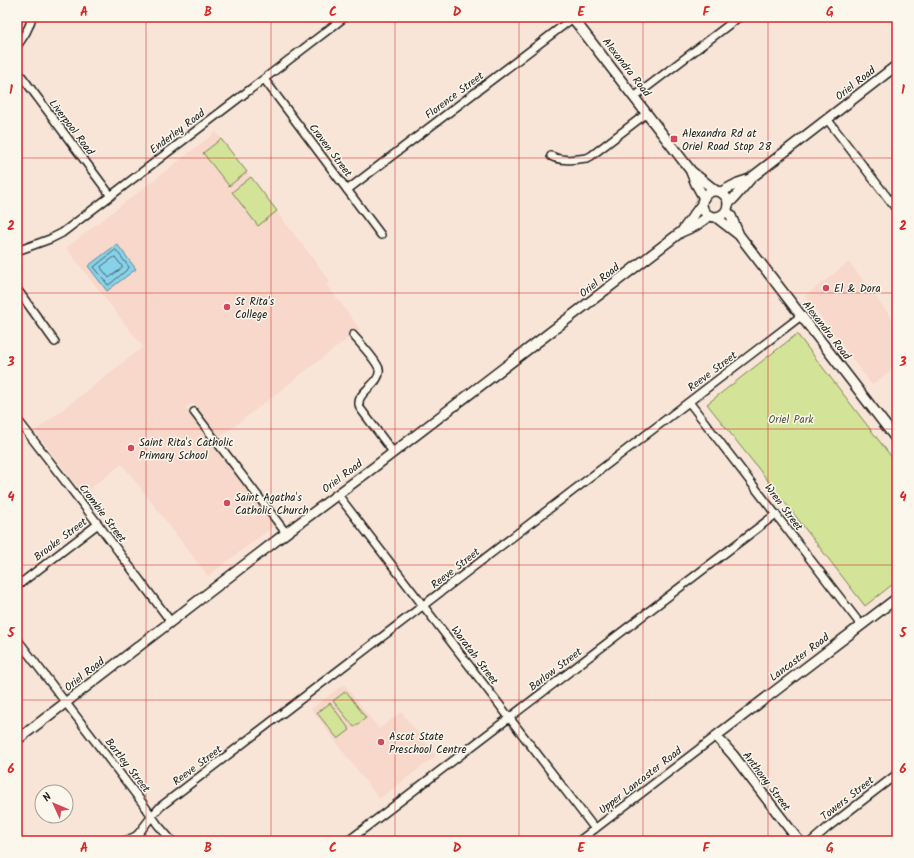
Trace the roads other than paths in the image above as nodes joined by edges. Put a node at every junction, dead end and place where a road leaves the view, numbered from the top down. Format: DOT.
graph roads {
  1 [pos="32,17"];
  2 [pos="345,17"];
  3 [pos="738,17"];
  4 [pos="573,18"];
  5 [pos="17,46"];
  6 [pos="897,66"];
  7 [pos="17,70"];
  8 [pos="264,79"];
  9 [pos="634,97"];
  10 [pos="647,113"];
  11 [pos="827,120"];
  12 [pos="551,156"];
  13 [pos="691,171"];
  14 [pos="751,178"];
  15 [pos="347,190"];
  16 [pos="719,192"];
  17 [pos="110,196"];
  18 [pos="703,201"];
  19 [pos="728,207"];
  20 [pos="897,210"];
  21 [pos="713,217"];
  22 [pos="681,232"];
  23 [pos="381,235"];
  24 [pos="739,235"];
  25 [pos="17,251"];
  26 [pos="17,289"];
  27 [pos="801,316"];
  28 [pos="353,335"];
  29 [pos="55,342"];
  30 [pos="689,402"];
  31 [pos="194,412"];
  32 [pos="17,419"];
  33 [pos="897,440"];
  34 [pos="393,452"];
  35 [pos="338,494"];
  36 [pos="776,514"];
  37 [pos="98,524"];
  38 [pos="286,533"];
  39 [pos="17,586"];
  40 [pos="897,598"];
  41 [pos="423,606"];
  42 [pos="172,622"];
  43 [pos="861,625"];
  44 [pos="17,639"];
  45 [pos="66,703"];
  46 [pos="509,718"];
  47 [pos="716,736"];
  48 [pos="17,740"];
  49 [pos="897,774"];
  50 [pos="152,816"];
  51 [pos="595,829"];
  52 [pos="125,841"];
  53 [pos="172,841"];
  54 [pos="348,841"];
  55 [pos="579,841"];
  56 [pos="799,841"];
  57 [pos="812,841"];
  1 -- 5 [label="street"];
  2 -- 8 [label="street, Enderley Road"];
  3 -- 9 [label="street"];
  4 -- 9 [label="street, Alexandra Road"];
  4 -- 15 [label="street, Florence Street"];
  6 -- 11 [label="street, Oriel Road"];
  7 -- 17 [label="street, Liverpool Road"];
  8 -- 15 [label="street, Craven Street"];
  8 -- 17 [label="street, Enderley Road"];
  9 -- 10 [label="street, Alexandra Road"];
  10 -- 12 [label="street"];
  10 -- 13 [label="street, Alexandra Road"];
  11 -- 14 [label="street, Oriel Road"];
  11 -- 20 [label="street"];
  13 -- 16 [label="street, Alexandra Road"];
  13 -- 18 [label="street, Alexandra Road"];
  14 -- 16 [label="street, Oriel Road"];
  14 -- 19 [label="street, Oriel Road"];
  15 -- 23 [label="street, Craven Street"];
  16 -- 18 [label="street"];
  16 -- 19 [label="street"];
  17 -- 25 [label="street, Enderley Road"];
  18 -- 21 [label="street"];
  18 -- 22 [label="street, Oriel Road"];
  19 -- 21 [label="street"];
  19 -- 24 [label="street, Alexandra Road"];
  21 -- 22 [label="street, Oriel Road"];
  21 -- 24 [label="street, Alexandra Road"];
  22 -- 34 [label="street, Oriel Road"];
  24 -- 27 [label="street, Alexandra Road"];
  26 -- 29 [label="street"];
  27 -- 30 [label="street, Reeve Street"];
  27 -- 33 [label="street, Alexandra Road"];
  28 -- 34 [label="street"];
  30 -- 36 [label="street, Wren Street"];
  30 -- 41 [label="street, Reeve Street"];
  31 -- 38 [label="street"];
  32 -- 37 [label="street, Crombie Street"];
  34 -- 35 [label="street, Oriel Road"];
  35 -- 38 [label="street, Oriel Road"];
  35 -- 41 [label="street, Waratah Street"];
  36 -- 43 [label="street, Wren Street"];
  36 -- 46 [label="street, Barlow Street"];
  37 -- 39 [label="street, Brooke Street"];
  37 -- 42 [label="street, Crombie Street"];
  38 -- 42 [label="street, Oriel Road"];
  40 -- 43 [label="street, Lancaster Road"];
  41 -- 46 [label="street, Waratah Street"];
  41 -- 50 [label="street, Reeve Street"];
  42 -- 45 [label="street, Oriel Road"];
  43 -- 47 [label="street, Lancaster Road"];
  44 -- 45 [label="street"];
  45 -- 48 [label="street, Oriel Road"];
  45 -- 50 [label="street, Bartley Street"];
  46 -- 51 [label="street, Waratah Street"];
  46 -- 54 [label="street, Barlow Street"];
  47 -- 51 [label="street, Upper Lancaster Road"];
  47 -- 56 [label="street, Anthony Street"];
  49 -- 57 [label="street, Towers Street"];
  50 -- 52 [label="street, Reeve Street"];
  50 -- 53 [label="street, Bartley Street"];
  51 -- 55 [label="street, Upper Lancaster Road"];
}
